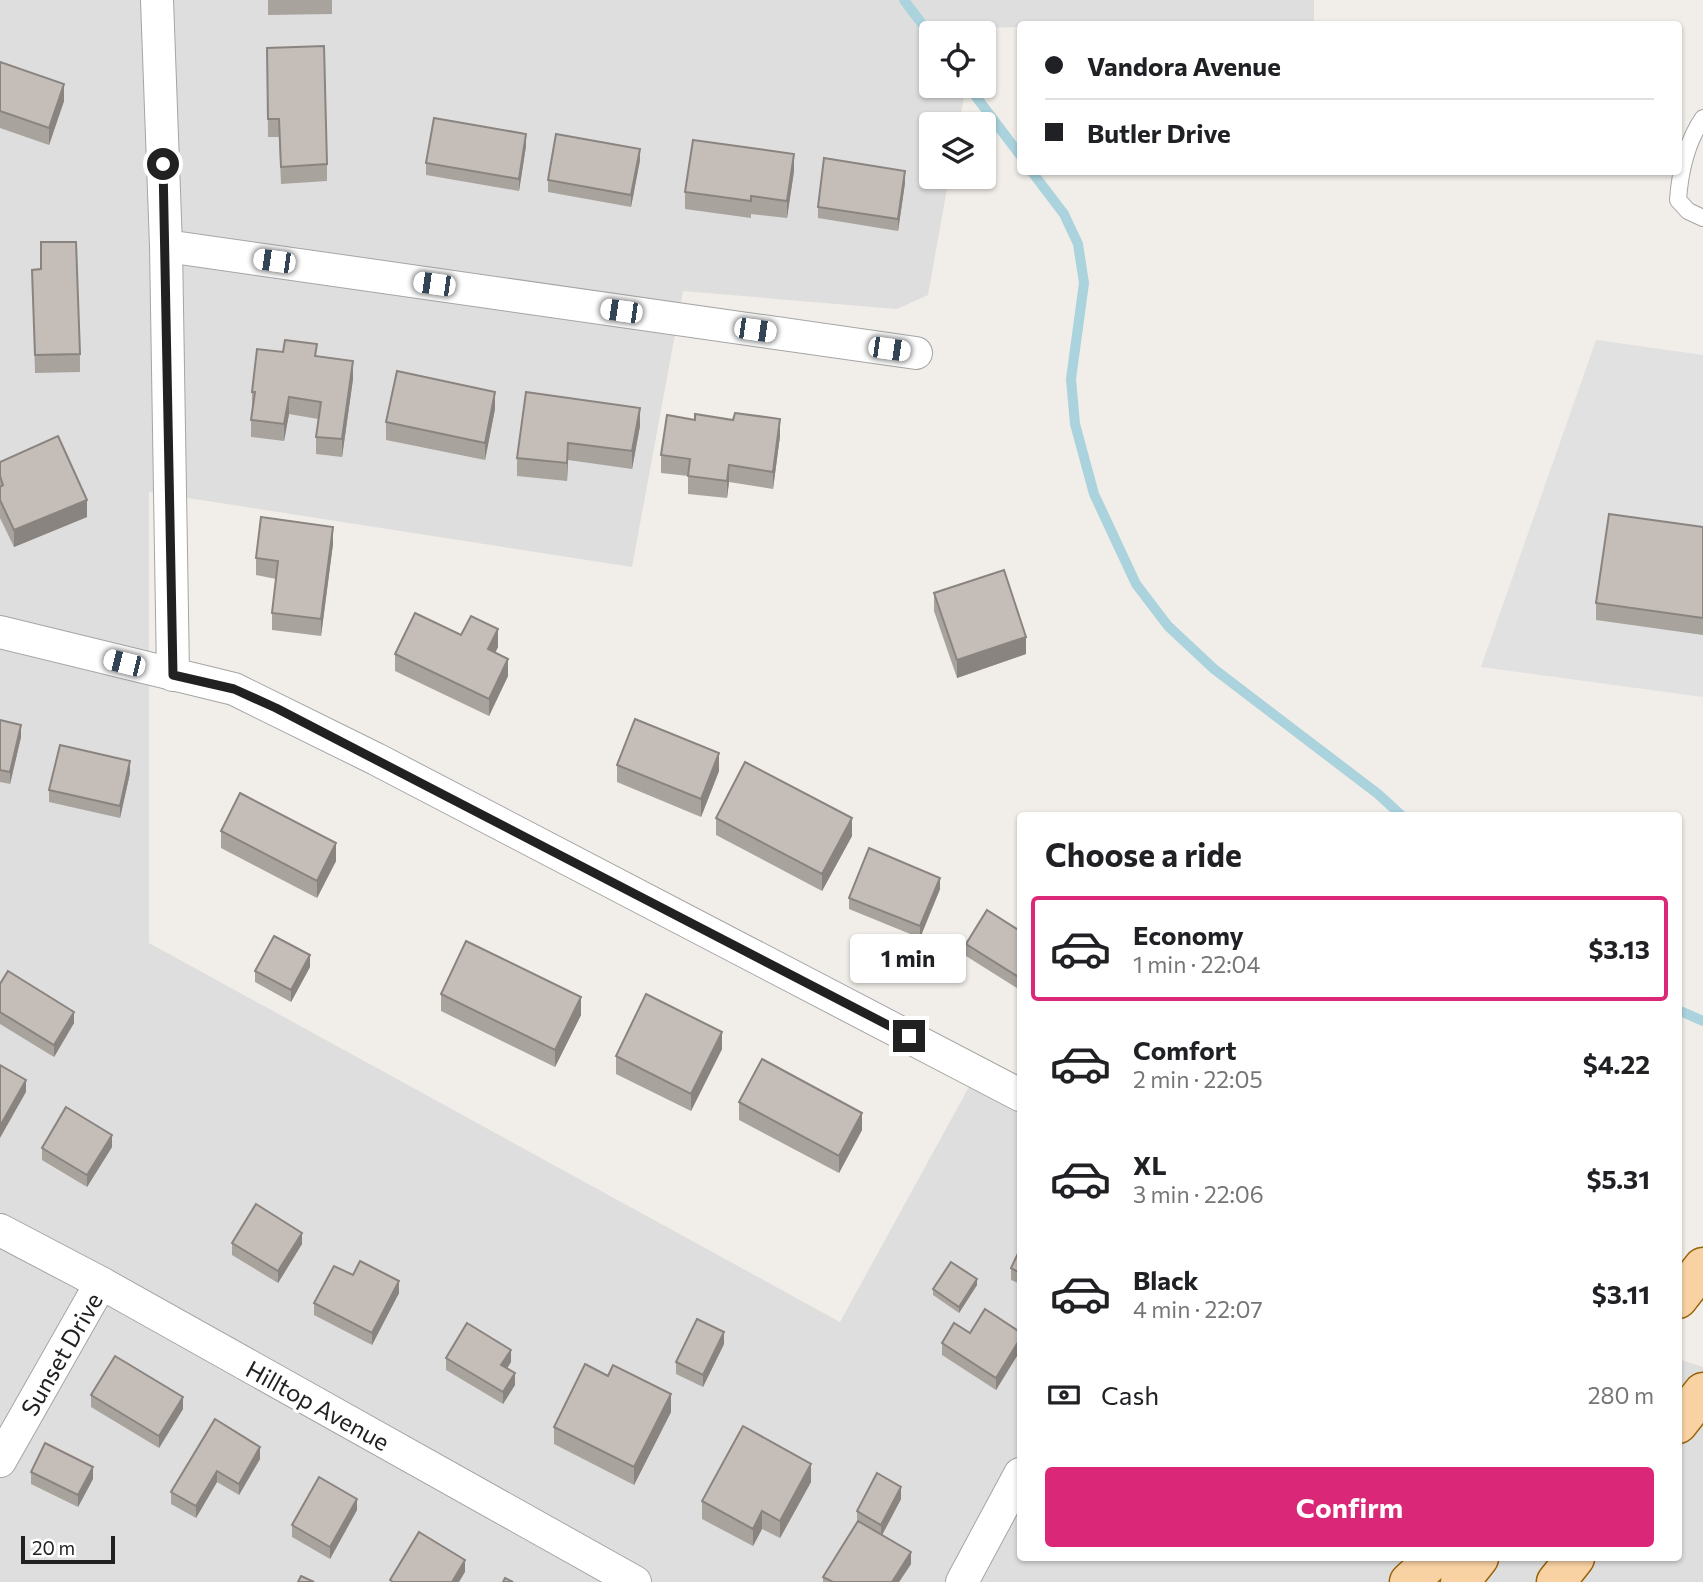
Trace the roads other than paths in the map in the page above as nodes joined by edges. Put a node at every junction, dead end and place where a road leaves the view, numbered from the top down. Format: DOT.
graph roads {
  1 [pos="157,0"];
  2 [pos="1703,118"];
  3 [pos="1682,167"];
  4 [pos="1680,175"];
  5 [pos="1703,218"];
  6 [pos="166,246"];
  7 [pos="916,353"];
  8 [pos="0,632"];
  9 [pos="173,675"];
  10 [pos="1017,1093"];
  11 [pos="0,1230"];
  12 [pos="1703,1267"];
  13 [pos="101,1283"];
  14 [pos="1682,1294"];
  15 [pos="1703,1392"];
  16 [pos="1682,1419"];
  17 [pos="0,1461"];
  18 [pos="1017,1480"];
  19 [pos="1432,1561"];
  20 [pos="1477,1561"];
  21 [pos="1572,1561"];
  22 [pos="635,1582"];
  23 [pos="962,1582"];
  24 [pos="1409,1582"];
  25 [pos="1460,1582"];
  26 [pos="1556,1582"];
  1 -- 6 [label="street"];
  2 -- 3 [label="lane"];
  4 -- 5 [label="lane"];
  6 -- 7 [label="street"];
  6 -- 9 [label="street"];
  8 -- 9 [label="street"];
  9 -- 10 [label="street"];
  11 -- 13 [label="street, Hilltop Avenue"];
  12 -- 14 [label="main road"];
  13 -- 17 [label="street, Sunset Drive"];
  13 -- 22 [label="street, Hilltop Avenue"];
  15 -- 16 [label="main road"];
  18 -- 23 [label="street"];
  19 -- 24 [label="main road"];
  20 -- 25 [label="main road"];
  21 -- 26 [label="main road"];
}
